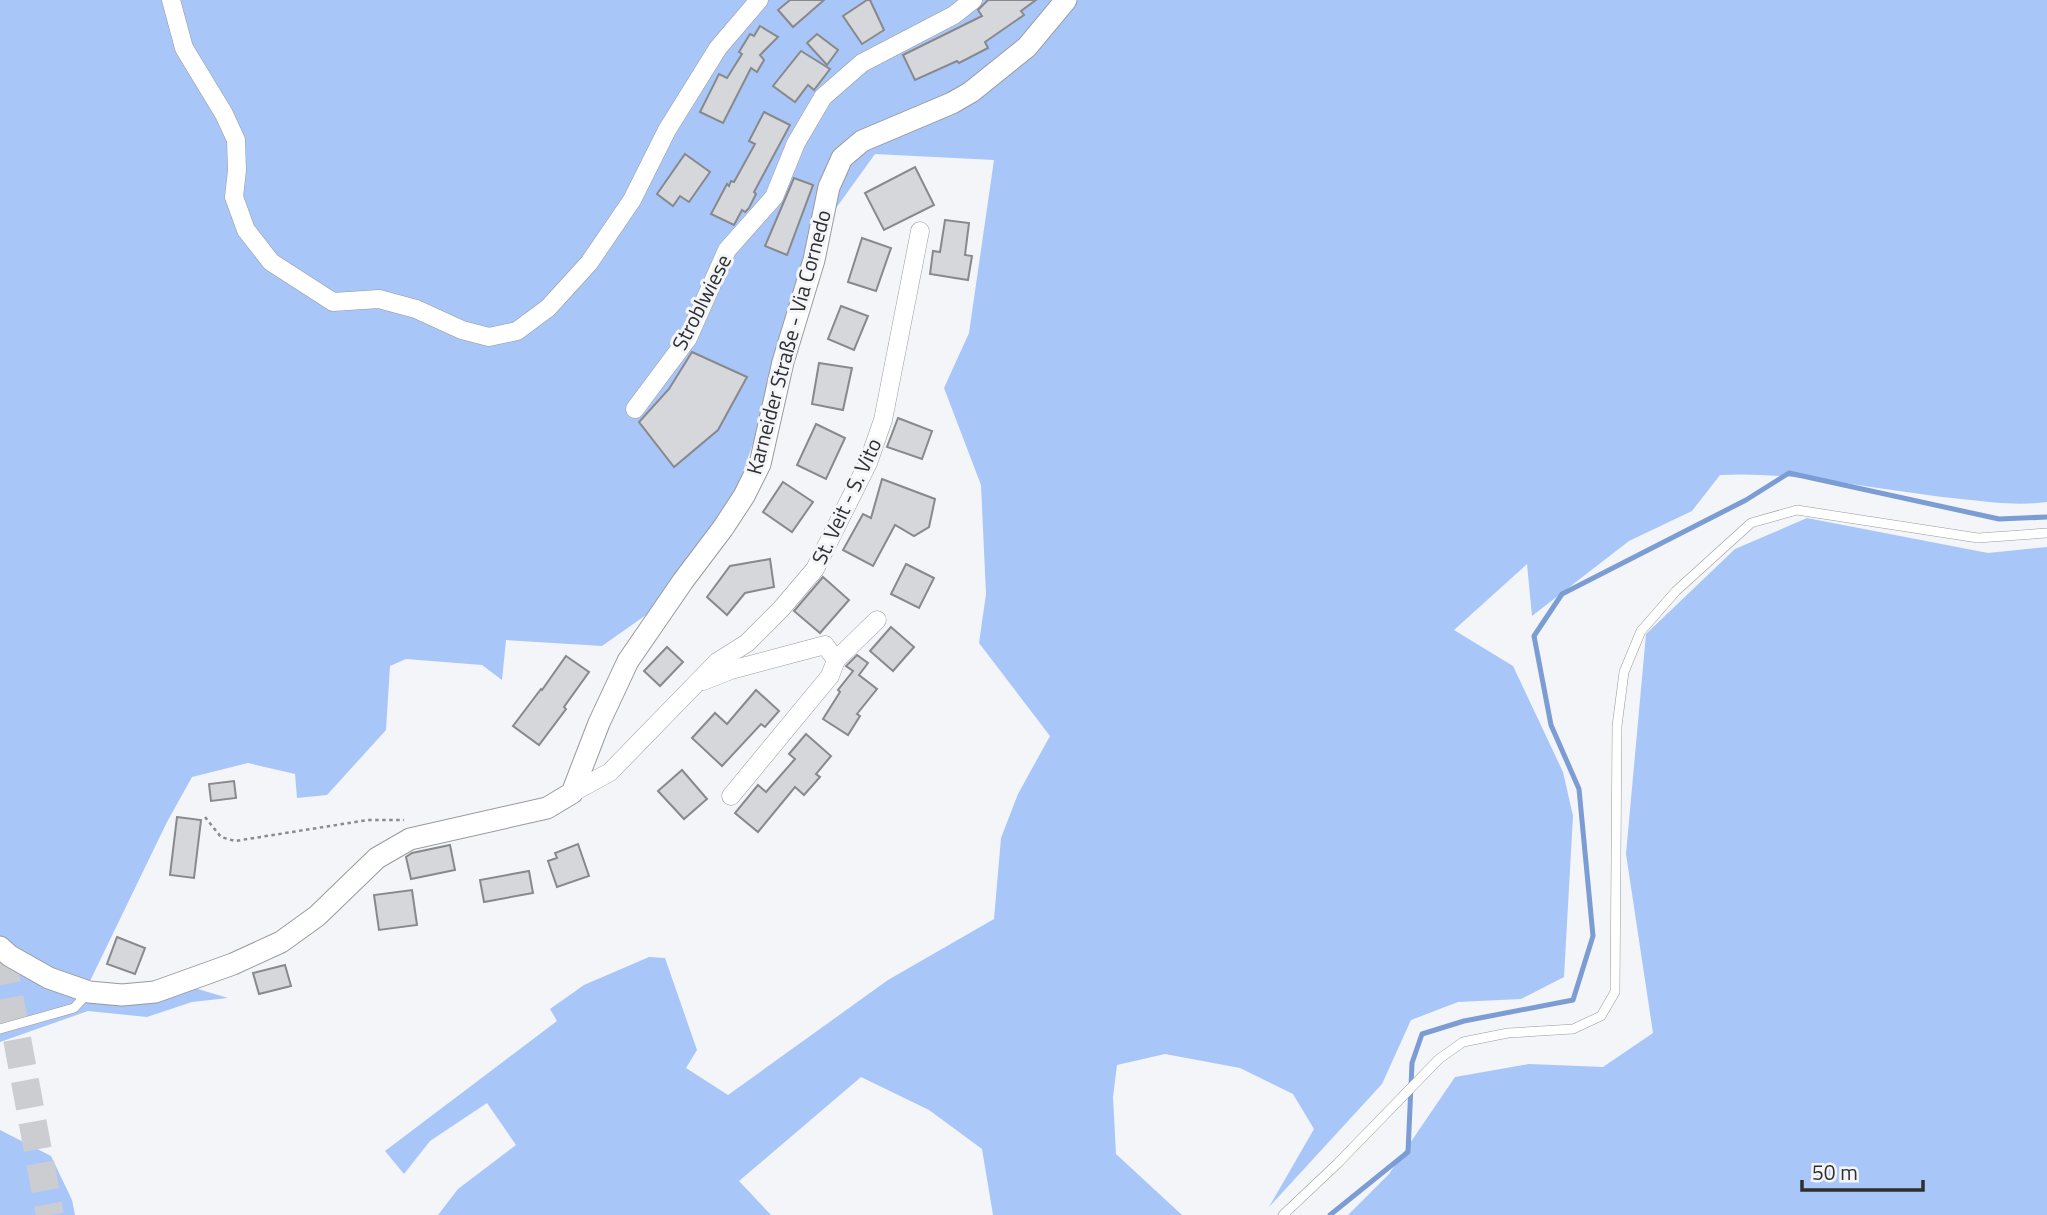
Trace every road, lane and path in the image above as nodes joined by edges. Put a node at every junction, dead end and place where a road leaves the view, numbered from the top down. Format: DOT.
graph roads {
  1 [pos="171,0"];
  2 [pos="760,0"];
  3 [pos="973,0"];
  4 [pos="1066,0"];
  5 [pos="920,231"];
  6 [pos="635,410"];
  7 [pos="2047,533"];
  8 [pos="877,620"];
  9 [pos="836,660"];
  10 [pos="697,683"];
  11 [pos="572,793"];
  12 [pos="731,796"];
  13 [pos="205,817"];
  14 [pos="405,820"];
  15 [pos="0,947"];
  16 [pos="89,992"];
  17 [pos="0,1029"];
  18 [pos="1283,1215"];
  1 -- 2 [label="street"];
  3 -- 6 [label="street, Stroblwiese"];
  4 -- 11 [label="street, Karneider Straße - Via Cornedo"];
  5 -- 10 [label="street, St. Veit - S. Vito"];
  7 -- 18 [label="lane"];
  8 -- 9 [label="street"];
  9 -- 10 [label="street, St. Veit - S. Vito"];
  9 -- 12 [label="street"];
  10 -- 11 [label="street, St. Veit - S. Vito"];
  11 -- 16 [label="street"];
  13 -- 14 [label="path"];
  15 -- 16 [label="street"];
  16 -- 17 [label="lane"];
}
